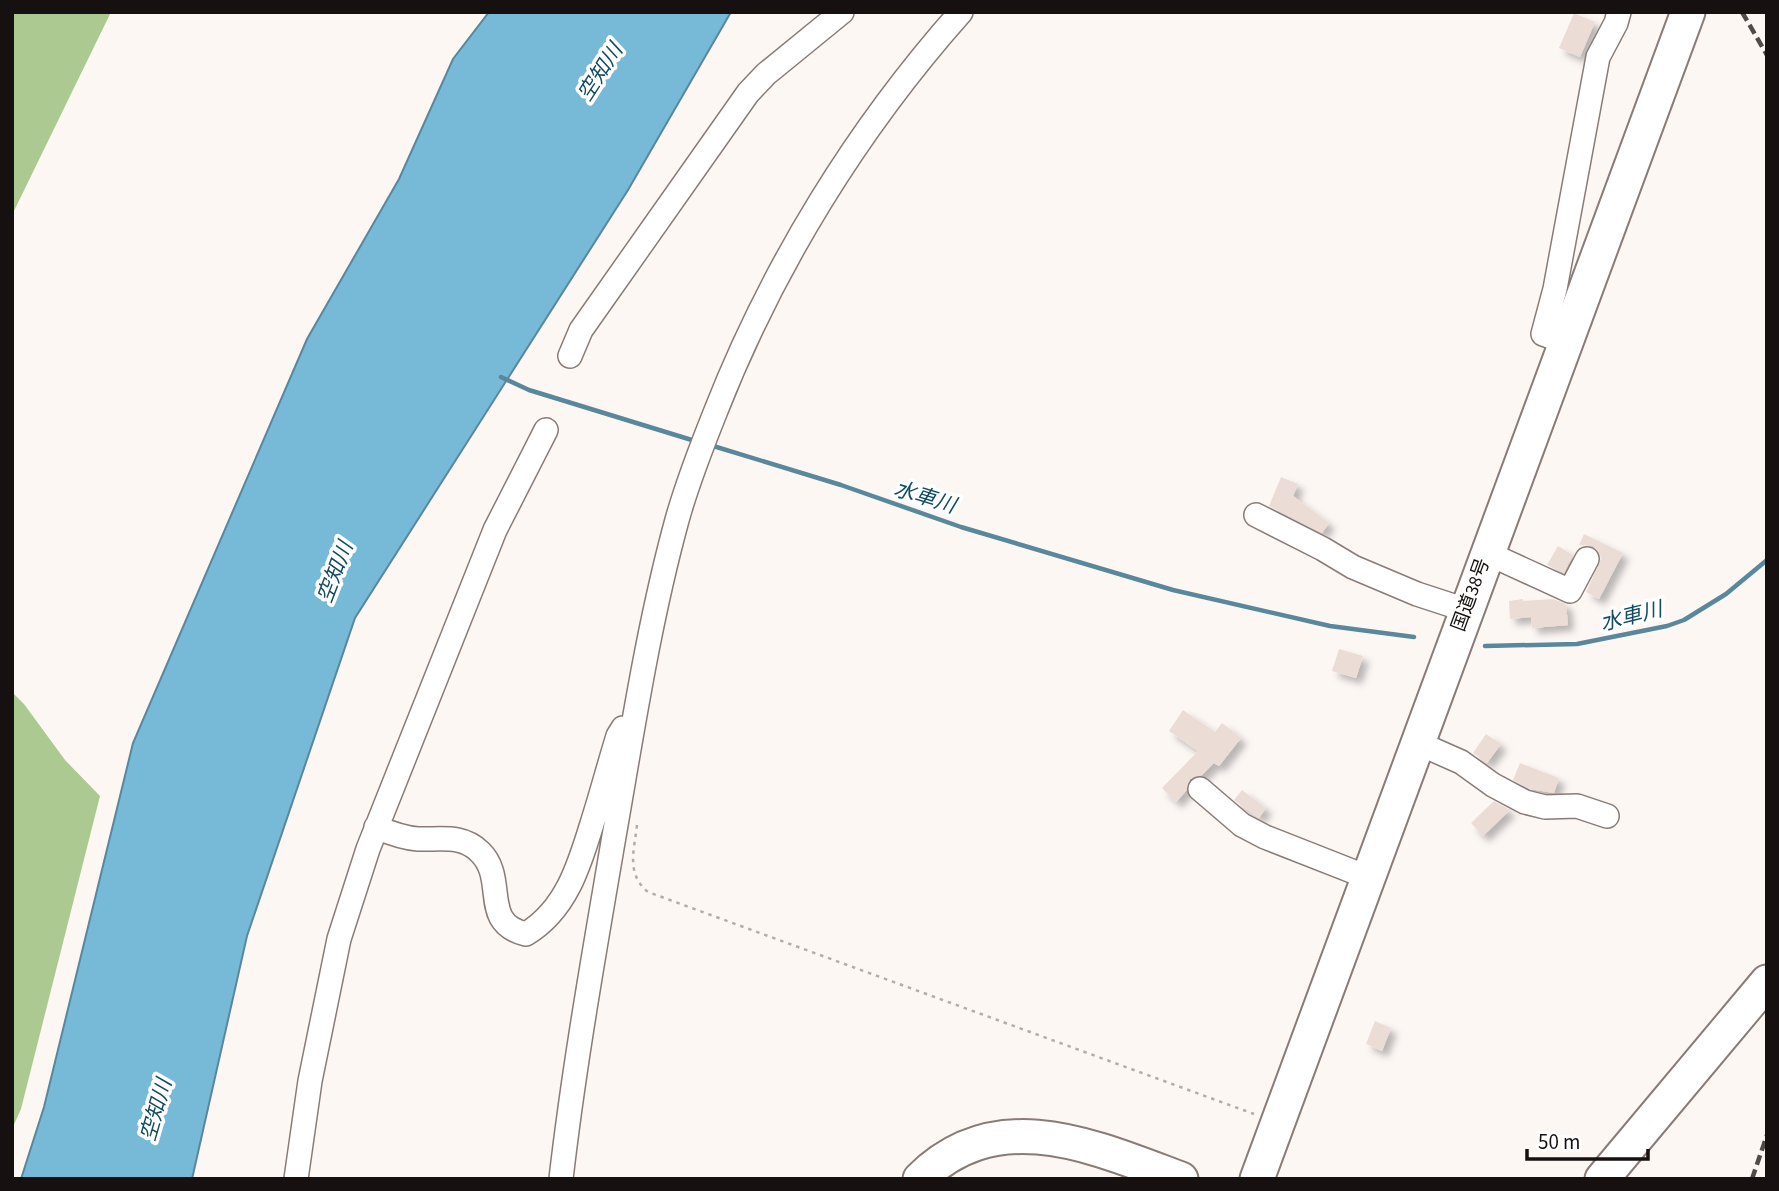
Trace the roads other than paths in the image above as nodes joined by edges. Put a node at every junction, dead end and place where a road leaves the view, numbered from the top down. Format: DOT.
graph roads {
  1 [pos="842,12"];
  2 [pos="961,12"];
  3 [pos="1619,12"];
  4 [pos="1688,12"];
  5 [pos="1565,342"];
  6 [pos="570,356"];
  7 [pos="546,430"];
  8 [pos="1256,516"];
  9 [pos="1487,553"];
  10 [pos="1587,559"];
  11 [pos="1466,610"];
  12 [pos="634,722"];
  13 [pos="1418,743"];
  14 [pos="1199,789"];
  15 [pos="1606,816"];
  16 [pos="376,827"];
  17 [pos="1367,877"];
  18 [pos="1767,982"];
  19 [pos="1767,1007"];
  20 [pos="296,1179"];
  21 [pos="561,1179"];
  22 [pos="920,1179"];
  23 [pos="1181,1179"];
  24 [pos="1257,1179"];
  25 [pos="1602,1179"];
  26 [pos="1629,1179"];
  1 -- 6 [label="street"];
  2 -- 12 [label="street"];
  3 -- 5 [label="street"];
  4 -- 5 [label="highway, 国道38号"];
  5 -- 9 [label="highway, 国道38号"];
  7 -- 16 [label="street"];
  8 -- 11 [label="street"];
  9 -- 10 [label="street"];
  9 -- 11 [label="highway, 国道38号"];
  11 -- 13 [label="highway, 国道38号"];
  12 -- 16 [label="street"];
  12 -- 21 [label="street"];
  13 -- 15 [label="street"];
  13 -- 17 [label="highway, 国道38号"];
  14 -- 17 [label="street"];
  16 -- 20 [label="street"];
  17 -- 24 [label="highway, 国道38号"];
  18 -- 25 [label="highway"];
  19 -- 26 [label="highway"];
  22 -- 23 [label="highway"];
}
